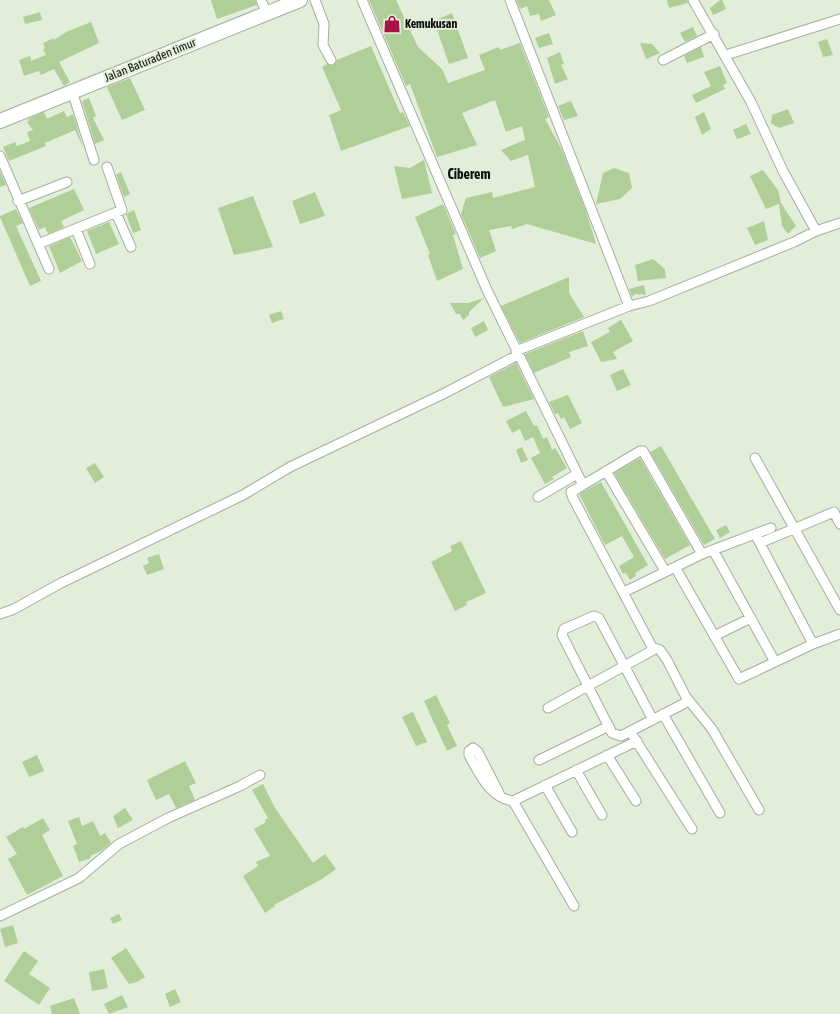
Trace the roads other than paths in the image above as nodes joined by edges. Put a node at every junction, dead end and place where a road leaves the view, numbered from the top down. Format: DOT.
graph roads {
  1 [pos="261,0"];
  2 [pos="300,0"];
  3 [pos="315,0"];
  4 [pos="362,0"];
  5 [pos="510,0"];
  6 [pos="693,0"];
  7 [pos="266,14"];
  8 [pos="840,19"];
  9 [pos="714,34"];
  10 [pos="726,55"];
  11 [pos="331,60"];
  12 [pos="663,60"];
  13 [pos="72,91"];
  14 [pos="0,121"];
  15 [pos="0,156"];
  16 [pos="94,160"];
  17 [pos="107,167"];
  18 [pos="67,182"];
  19 [pos="18,201"];
  20 [pos="116,213"];
  21 [pos="840,223"];
  22 [pos="76,229"];
  23 [pos="816,231"];
  24 [pos="38,244"];
  25 [pos="131,247"];
  26 [pos="90,264"];
  27 [pos="49,269"];
  28 [pos="629,306"];
  29 [pos="517,353"];
  30 [pos="755,458"];
  31 [pos="606,471"];
  32 [pos="577,474"];
  33 [pos="583,484"];
  34 [pos="538,498"];
  35 [pos="840,524"];
  36 [pos="771,528"];
  37 [pos="795,528"];
  38 [pos="755,534"];
  39 [pos="760,543"];
  40 [pos="713,550"];
  41 [pos="702,554"];
  42 [pos="675,567"];
  43 [pos="665,571"];
  44 [pos="624,592"];
  45 [pos="840,610"];
  46 [pos="0,614"];
  47 [pos="751,618"];
  48 [pos="840,634"];
  49 [pos="714,636"];
  50 [pos="813,644"];
  51 [pos="655,649"];
  52 [pos="775,662"];
  53 [pos="624,666"];
  54 [pos="588,686"];
  55 [pos="689,701"];
  56 [pos="548,708"];
  57 [pos="663,714"];
  58 [pos="653,720"];
  59 [pos="609,726"];
  60 [pos="630,732"];
  61 [pos="637,741"];
  62 [pos="607,755"];
  63 [pos="540,760"];
  64 [pos="576,770"];
  65 [pos="260,775"];
  66 [pos="545,785"];
  67 [pos="501,797"];
  68 [pos="513,801"];
  69 [pos="636,801"];
  70 [pos="759,810"];
  71 [pos="720,813"];
  72 [pos="602,815"];
  73 [pos="692,829"];
  74 [pos="572,832"];
  75 [pos="574,906"];
  76 [pos="0,916"];
  1 -- 7 [label="street"];
  2 -- 7 [label="main road, Jalan Baturaden timur"];
  3 -- 11 [label="street"];
  4 -- 29 [label="street"];
  5 -- 28 [label="street"];
  6 -- 9 [label="street"];
  7 -- 13 [label="main road, Jalan Baturaden timur"];
  8 -- 10 [label="street"];
  9 -- 10 [label="street"];
  9 -- 12 [label="street"];
  10 -- 23 [label="street"];
  13 -- 14 [label="main road, Jalan Baturaden timur"];
  13 -- 16 [label="street"];
  15 -- 19 [label="street"];
  17 -- 20 [label="street"];
  18 -- 19 [label="street"];
  19 -- 24 [label="street"];
  20 -- 22 [label="street"];
  20 -- 25 [label="street"];
  21 -- 23 [label="street"];
  22 -- 24 [label="street"];
  22 -- 26 [label="street"];
  23 -- 28 [label="street"];
  24 -- 27 [label="street"];
  28 -- 29 [label="street"];
  29 -- 32 [label="street"];
  29 -- 46 [label="street"];
  30 -- 37 [label="street"];
  31 -- 33 [label="street"];
  31 -- 41 [label="street"];
  31 -- 43 [label="street"];
  32 -- 33 [label="street"];
  32 -- 34 [label="street"];
  33 -- 44 [label="street"];
  35 -- 37 [label="street"];
  36 -- 38 [label="street"];
  37 -- 39 [label="street"];
  37 -- 45 [label="street"];
  38 -- 39 [label="street"];
  38 -- 40 [label="street"];
  39 -- 50 [label="street"];
  40 -- 41 [label="street"];
  40 -- 47 [label="street"];
  41 -- 42 [label="street"];
  42 -- 43 [label="street"];
  42 -- 49 [label="street"];
  43 -- 44 [label="street"];
  44 -- 51 [label="street"];
  47 -- 49 [label="street"];
  47 -- 52 [label="street"];
  48 -- 50 [label="street"];
  49 -- 52 [label="street"];
  50 -- 52 [label="street"];
  51 -- 53 [label="street"];
  51 -- 55 [label="street"];
  53 -- 54 [label="street"];
  53 -- 54 [label="street"];
  53 -- 58 [label="street"];
  54 -- 56 [label="street"];
  54 -- 59 [label="street"];
  55 -- 57 [label="street"];
  55 -- 70 [label="street"];
  57 -- 58 [label="street"];
  57 -- 71 [label="street"];
  58 -- 60 [label="street"];
  59 -- 60 [label="street"];
  59 -- 63 [label="street"];
  60 -- 61 [label="street"];
  61 -- 62 [label="street"];
  61 -- 73 [label="street"];
  62 -- 64 [label="street"];
  62 -- 69 [label="street"];
  64 -- 66 [label="street"];
  64 -- 72 [label="street"];
  65 -- 76 [label="street"];
  66 -- 68 [label="street"];
  66 -- 74 [label="street"];
  67 -- 67 [label="street"];
  67 -- 68 [label="street"];
  68 -- 75 [label="street"];
}
